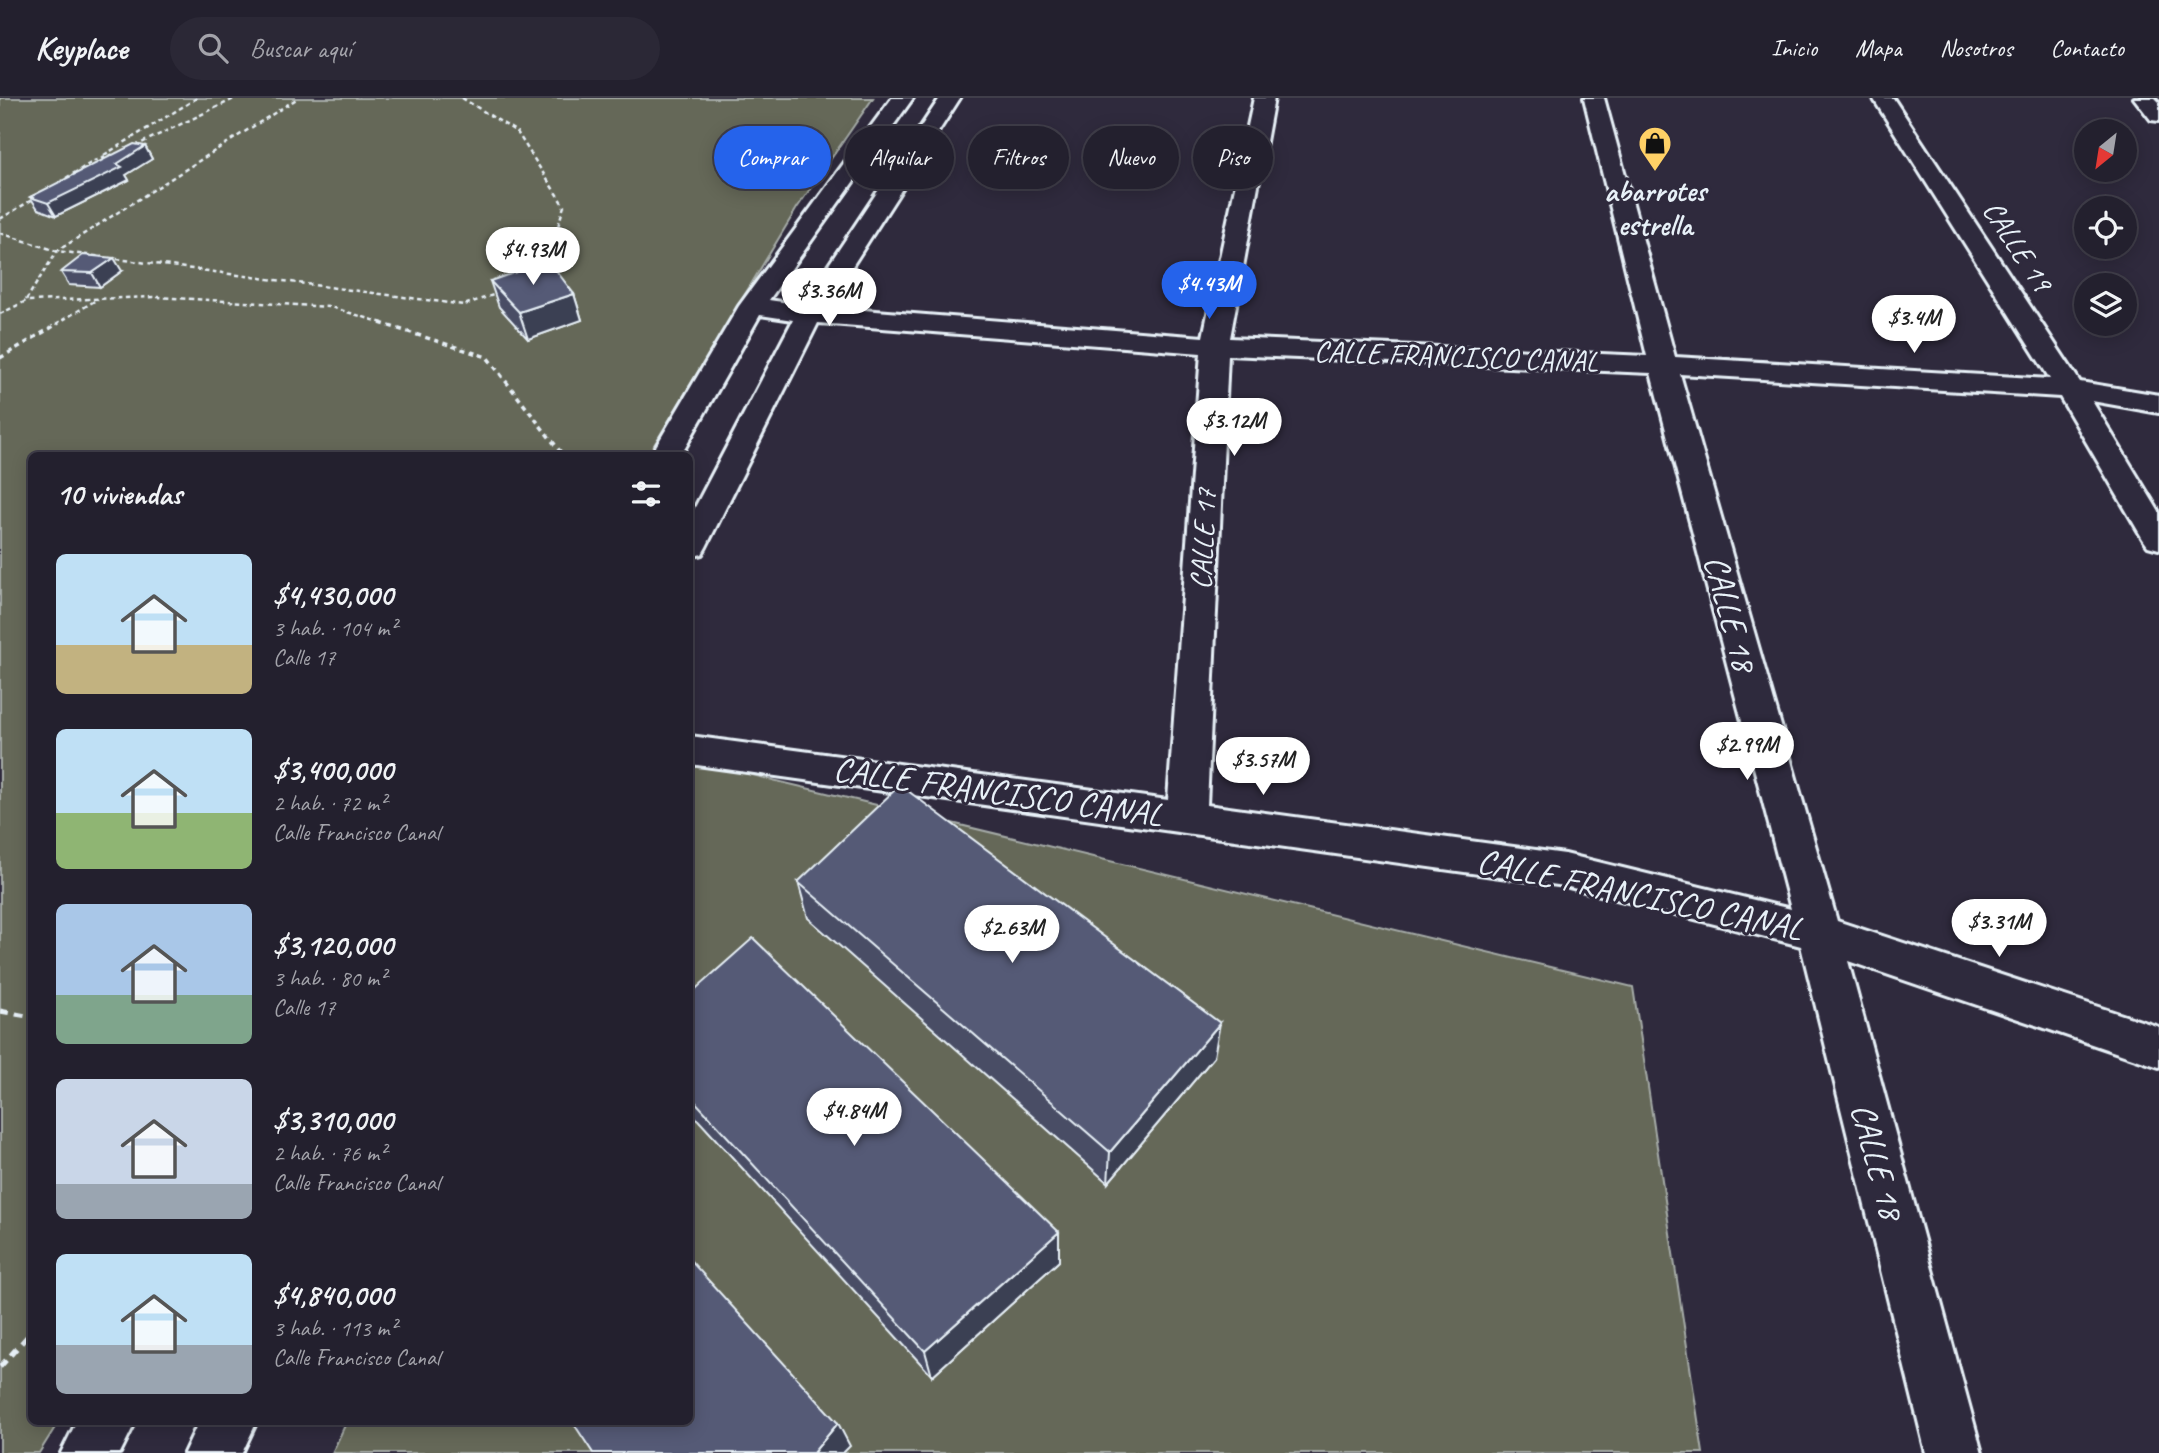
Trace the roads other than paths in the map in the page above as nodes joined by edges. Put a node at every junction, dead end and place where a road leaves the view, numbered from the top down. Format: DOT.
graph roads {
  1 [pos="902,98"];
  2 [pos="950,98"];
  3 [pos="1264,98"];
  4 [pos="1594,98"];
  5 [pos="1883,98"];
  6 [pos="2144,98"];
  7 [pos="2159,115"];
  8 [pos="752,306"];
  9 [pos="809,314"];
  10 [pos="1215,346"];
  11 [pos="1663,365"];
  12 [pos="2070,390"];
  13 [pos="2159,404"];
  14 [pos="668,452"];
  15 [pos="2159,539"];
  16 [pos="693,541"];
  17 [pos="693,750"];
  18 [pos="1187,817"];
  19 [pos="1819,933"];
  20 [pos="2159,1047"];
  21 [pos="106,1425"];
  22 [pos="227,1425"];
  23 [pos="89,1453"];
  24 [pos="212,1453"];
  25 [pos="1954,1453"];
  1 -- 8 [label="street"];
  2 -- 9 [label="street"];
  3 -- 10 [label="street, CALLE 17"];
  4 -- 11 [label="street, CALLE 18"];
  5 -- 12 [label="street, CALLE 19"];
  6 -- 7 [label="street"];
  8 -- 9 [label="street, CALLE FRANCISCO CANAL"];
  8 -- 14 [label="street"];
  9 -- 10 [label="street, CALLE FRANCISCO CANAL"];
  9 -- 16 [label="street"];
  10 -- 11 [label="street, CALLE FRANCISCO CANAL"];
  10 -- 18 [label="street, CALLE 17"];
  11 -- 12 [label="street, CALLE FRANCISCO CANAL"];
  11 -- 19 [label="street, CALLE 18"];
  12 -- 13 [label="street, CALLE FRANCISCO CANAL"];
  12 -- 15 [label="street, CALLE 19"];
  17 -- 18 [label="street, CALLE FRANCISCO CANAL"];
  18 -- 19 [label="street, CALLE FRANCISCO CANAL"];
  19 -- 20 [label="street, CALLE FRANCISCO CANAL"];
  19 -- 25 [label="street, CALLE 18"];
  21 -- 23 [label="street"];
  22 -- 24 [label="street"];
}
